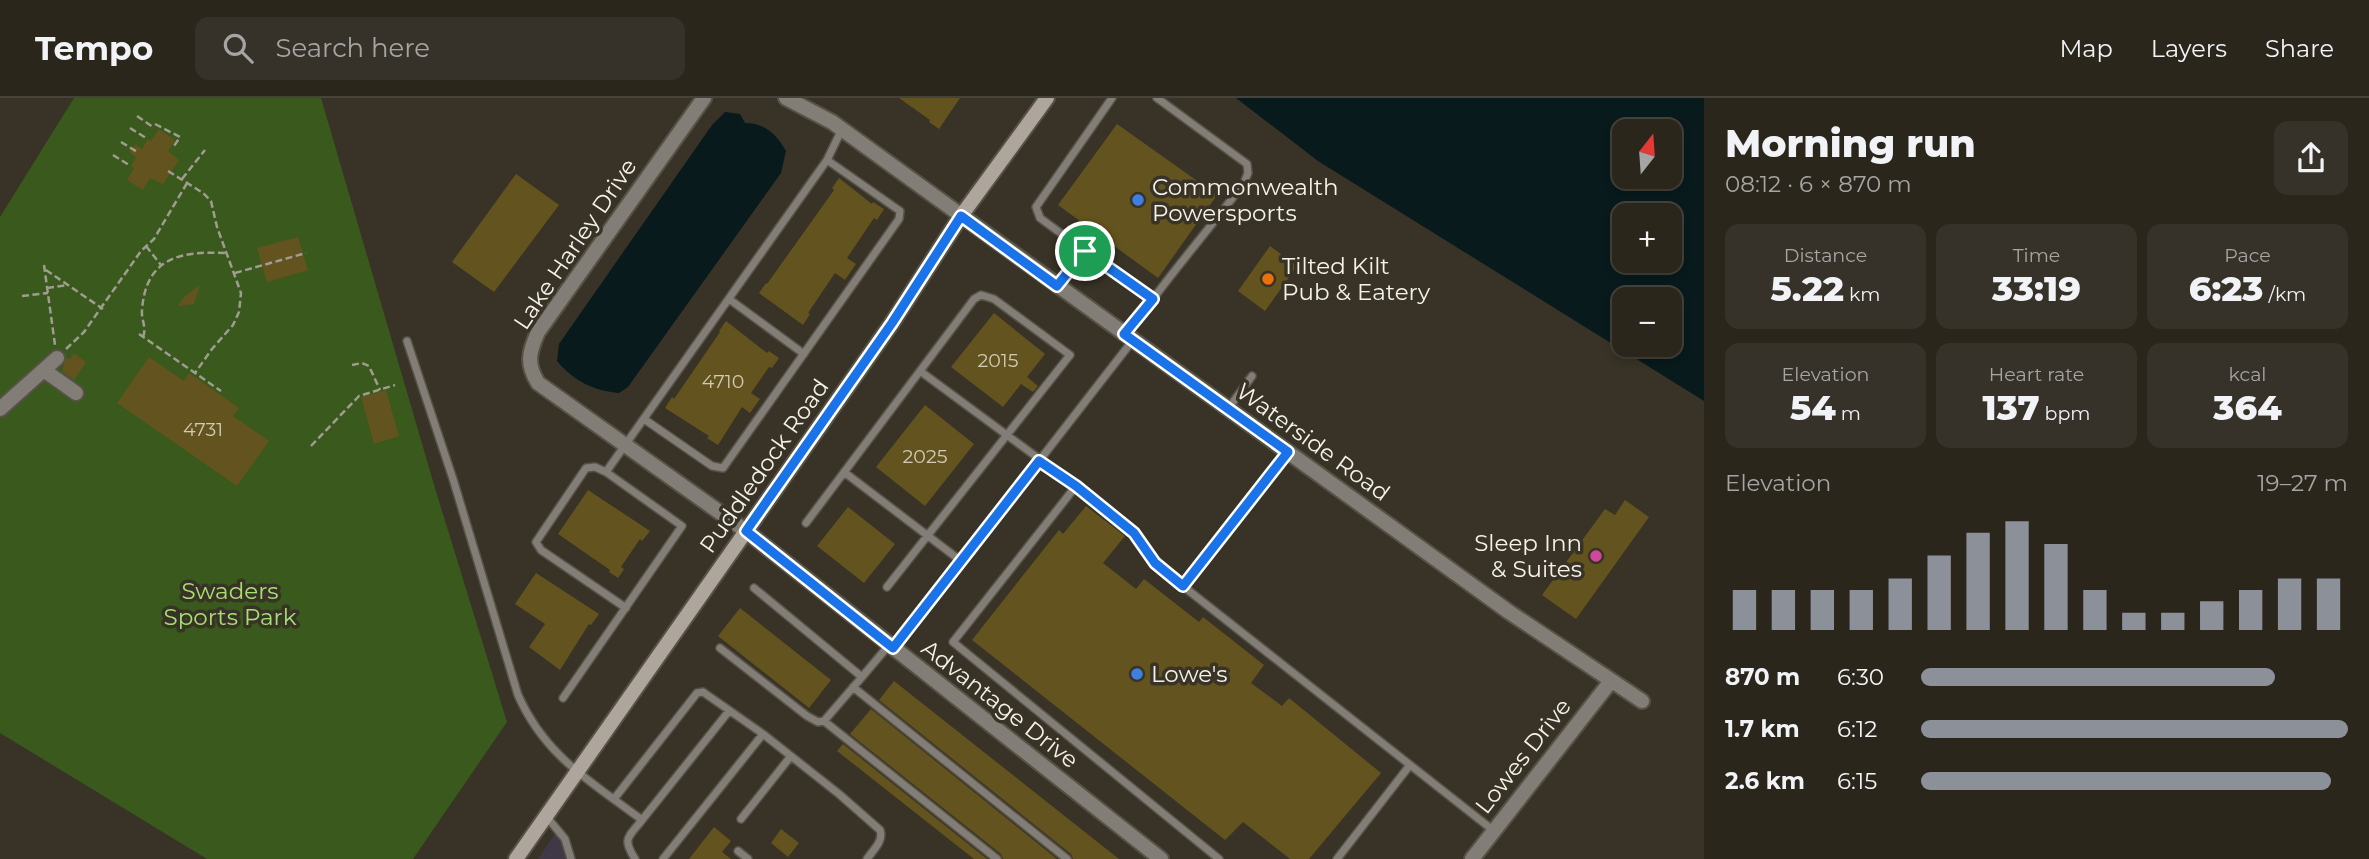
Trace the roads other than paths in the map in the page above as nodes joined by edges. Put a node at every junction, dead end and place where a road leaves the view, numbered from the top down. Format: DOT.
graph roads {
  1 [pos="704,98"];
  2 [pos="786,98"];
  3 [pos="1046,98"];
  4 [pos="1112,98"];
  5 [pos="1157,98"];
  6 [pos="842,129"];
  7 [pos="827,160"];
  8 [pos="961,216"];
  9 [pos="1085,251"];
  10 [pos="1057,286"];
  11 [pos="729,299"];
  12 [pos="1153,299"];
  13 [pos="1128,337"];
  14 [pos="407,341"];
  15 [pos="804,354"];
  16 [pos="57,358"];
  17 [pos="45,371"];
  18 [pos="920,371"];
  19 [pos="1252,376"];
  20 [pos="76,393"];
  21 [pos="0,409"];
  22 [pos="1228,409"];
  23 [pos="644,419"];
  24 [pos="1006,436"];
  25 [pos="625,446"];
  26 [pos="1288,452"];
  27 [pos="1039,461"];
  28 [pos="606,472"];
  29 [pos="844,472"];
  30 [pos="1076,486"];
  31 [pos="806,523"];
  32 [pos="746,531"];
  33 [pos="927,536"];
  34 [pos="961,561"];
  35 [pos="1183,586"];
  36 [pos="887,587"];
  37 [pos="754,588"];
  38 [pos="626,608"];
  39 [pos="891,647"];
  40 [pos="720,648"];
  41 [pos="862,677"];
  42 [pos="1611,681"];
  43 [pos="853,687"];
  44 [pos="564,698"];
  45 [pos="1642,701"];
  46 [pos="729,711"];
  47 [pos="824,721"];
  48 [pos="763,734"];
  49 [pos="791,756"];
  50 [pos="1410,765"];
  51 [pos="577,772"];
  52 [pos="614,799"];
  53 [pos="547,816"];
  54 [pos="741,819"];
  55 [pos="642,820"];
  56 [pos="1494,831"];
  57 [pos="738,851"];
  58 [pos="516,859"];
  59 [pos="571,859"];
  60 [pos="635,859"];
  61 [pos="663,859"];
  62 [pos="748,859"];
  63 [pos="867,859"];
  64 [pos="997,859"];
  65 [pos="1067,859"];
  66 [pos="1161,859"];
  67 [pos="1219,859"];
  68 [pos="1337,859"];
  69 [pos="1472,859"];
  1 -- 25 [label="street, Lake Harley Drive"];
  2 -- 6 [label="street, Waterside Road"];
  3 -- 8 [label="main road, Puddledock Road"];
  4 -- 9 [label="lane"];
  5 -- 12 [label="lane"];
  6 -- 7 [label="lane"];
  6 -- 8 [label="street, Waterside Road"];
  7 -- 11 [label="lane"];
  7 -- 15 [label="lane"];
  8 -- 10 [label="street, Waterside Road"];
  8 -- 32 [label="main road, Puddledock Road"];
  9 -- 10 [label="lane"];
  9 -- 12 [label="lane"];
  10 -- 13 [label="street, Waterside Road"];
  11 -- 15 [label="lane"];
  11 -- 23 [label="lane"];
  12 -- 13 [label="lane"];
  13 -- 22 [label="street, Waterside Road"];
  13 -- 27 [label="lane"];
  14 -- 51 [label="lane"];
  15 -- 23 [label="lane"];
  16 -- 17 [label="street"];
  17 -- 20 [label="street"];
  17 -- 21 [label="street"];
  18 -- 24 [label="lane"];
  18 -- 24 [label="lane"];
  18 -- 29 [label="lane"];
  19 -- 22 [label="lane"];
  22 -- 26 [label="street, Waterside Road"];
  23 -- 25 [label="lane"];
  24 -- 27 [label="lane"];
  24 -- 33 [label="lane"];
  25 -- 28 [label="lane"];
  25 -- 32 [label="street, Lake Harley Drive"];
  26 -- 35 [label="lane"];
  26 -- 42 [label="street, Waterside Road"];
  27 -- 30 [label="lane"];
  27 -- 34 [label="lane"];
  28 -- 38 [label="lane"];
  28 -- 38 [label="lane"];
  29 -- 31 [label="lane"];
  29 -- 33 [label="lane"];
  30 -- 35 [label="lane"];
  30 -- 67 [label="lane"];
  32 -- 39 [label="street, Advantage Drive"];
  32 -- 51 [label="main road, Puddledock Road"];
  33 -- 34 [label="lane"];
  33 -- 36 [label="lane"];
  34 -- 39 [label="lane"];
  35 -- 50 [label="lane"];
  37 -- 41 [label="lane"];
  38 -- 44 [label="lane"];
  39 -- 41 [label="lane"];
  39 -- 66 [label="street, Advantage Drive"];
  40 -- 47 [label="lane"];
  41 -- 43 [label="lane"];
  42 -- 45 [label="street, Waterside Road"];
  42 -- 56 [label="street, Lowes Drive"];
  43 -- 47 [label="lane"];
  43 -- 65 [label="lane"];
  46 -- 48 [label="lane"];
  46 -- 52 [label="lane"];
  46 -- 55 [label="lane"];
  47 -- 64 [label="lane"];
  48 -- 49 [label="lane"];
  48 -- 61 [label="lane"];
  49 -- 54 [label="lane"];
  49 -- 63 [label="lane"];
  50 -- 56 [label="lane"];
  50 -- 68 [label="lane"];
  51 -- 52 [label="lane"];
  51 -- 53 [label="main road, Puddledock Road"];
  52 -- 55 [label="lane"];
  53 -- 58 [label="main road, Puddledock Road"];
  53 -- 59 [label="lane"];
  55 -- 60 [label="lane"];
  56 -- 69 [label="street, Lowes Drive"];
  57 -- 62 [label="lane"];
}
